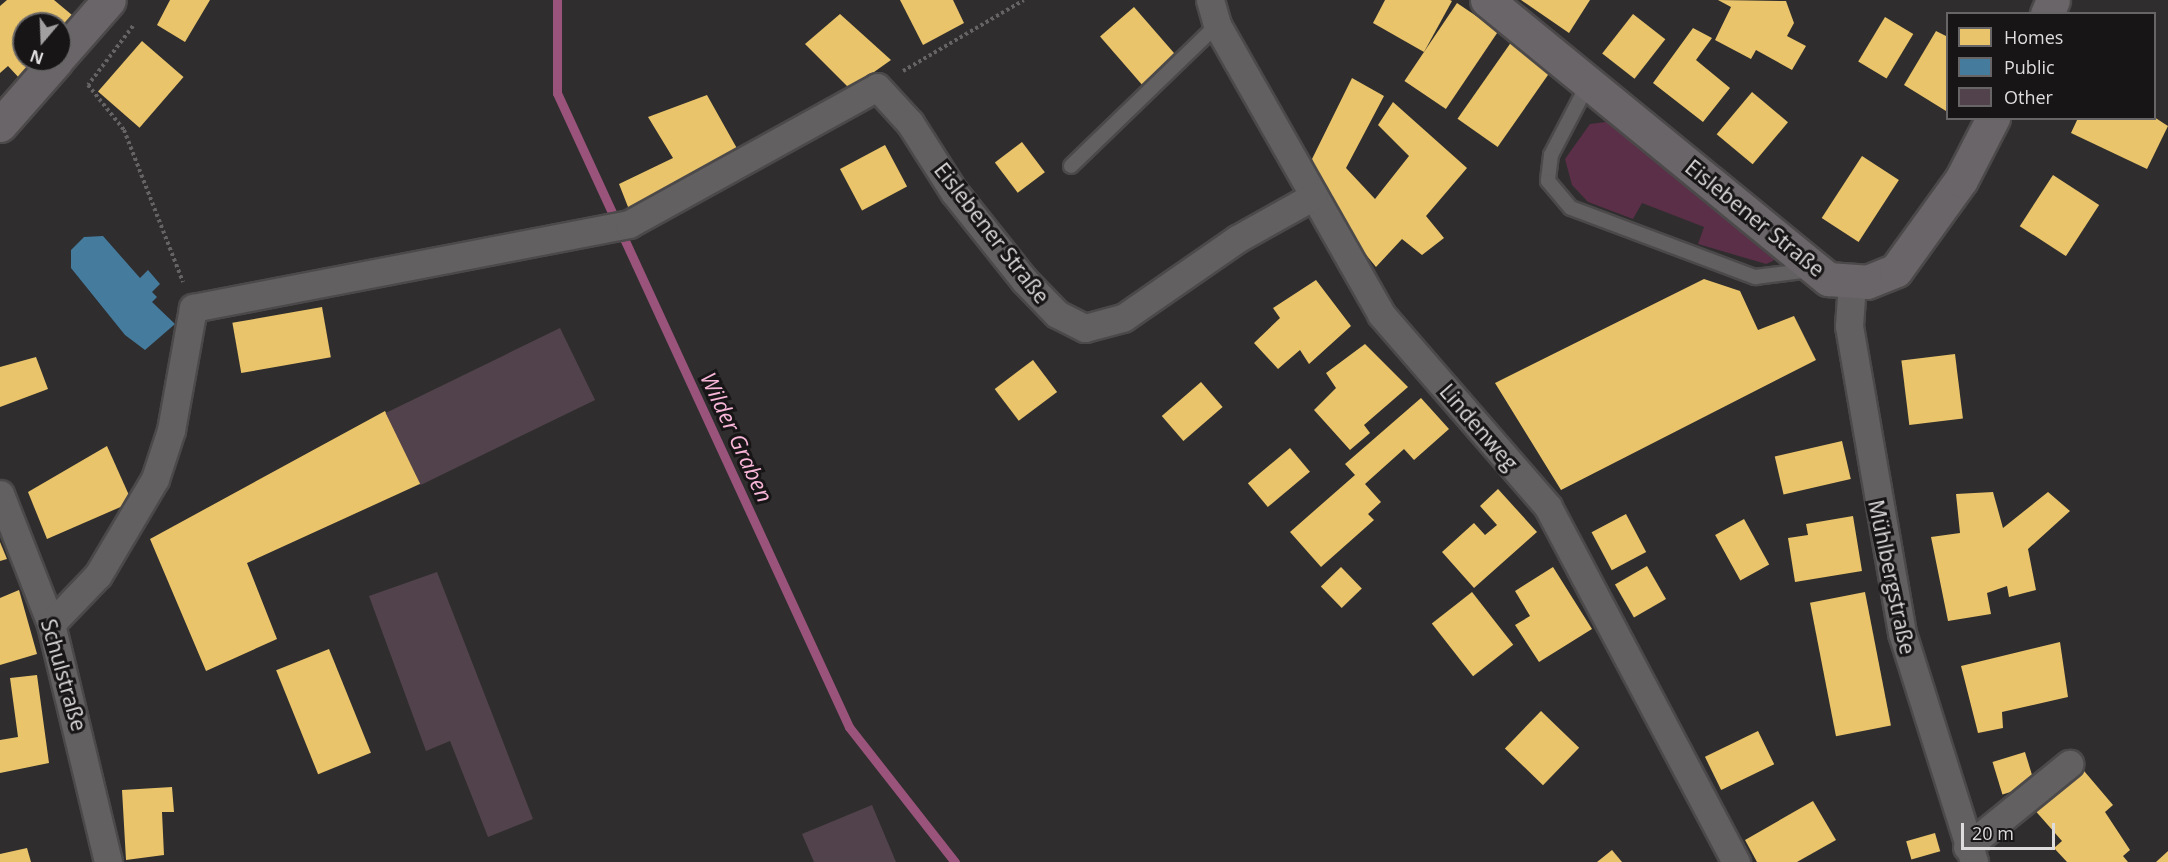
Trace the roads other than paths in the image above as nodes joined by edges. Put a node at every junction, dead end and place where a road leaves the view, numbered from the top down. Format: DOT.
graph roads {
  1 [pos="109,0"];
  2 [pos="1486,0"];
  3 [pos="1213,13"];
  4 [pos="72,42"];
  5 [pos="46,72"];
  6 [pos="1591,81"];
  7 [pos="1992,120"];
  8 [pos="0,125"];
  9 [pos="1071,166"];
  10 [pos="1314,196"];
  11 [pos="1814,269"];
  12 [pos="1852,284"];
  13 [pos="0,494"];
  14 [pos="51,624"];
  15 [pos="2069,764"];
  16 [pos="1971,854"];
  17 [pos="108,862"];
  18 [pos="1736,862"];
  1 -- 4 [label="main road"];
  2 -- 6 [label="main road, Eislebener Straße"];
  3 -- 9 [label="lane"];
  3 -- 10 [label="street, Lindenweg"];
  5 -- 8 [label="main road"];
  6 -- 11 [label="main road, Eislebener Straße"];
  6 -- 11 [label="lane"];
  7 -- 12 [label="main road, Eislebener Straße"];
  10 -- 14 [label="street, Eislebener Straße"];
  10 -- 18 [label="street, Lindenweg"];
  11 -- 12 [label="main road, Eislebener Straße"];
  12 -- 16 [label="street, Mühlbergstraße"];
  13 -- 14 [label="street, Schulstraße"];
  14 -- 17 [label="street, Schulstraße"];
  15 -- 16 [label="street"];
}
